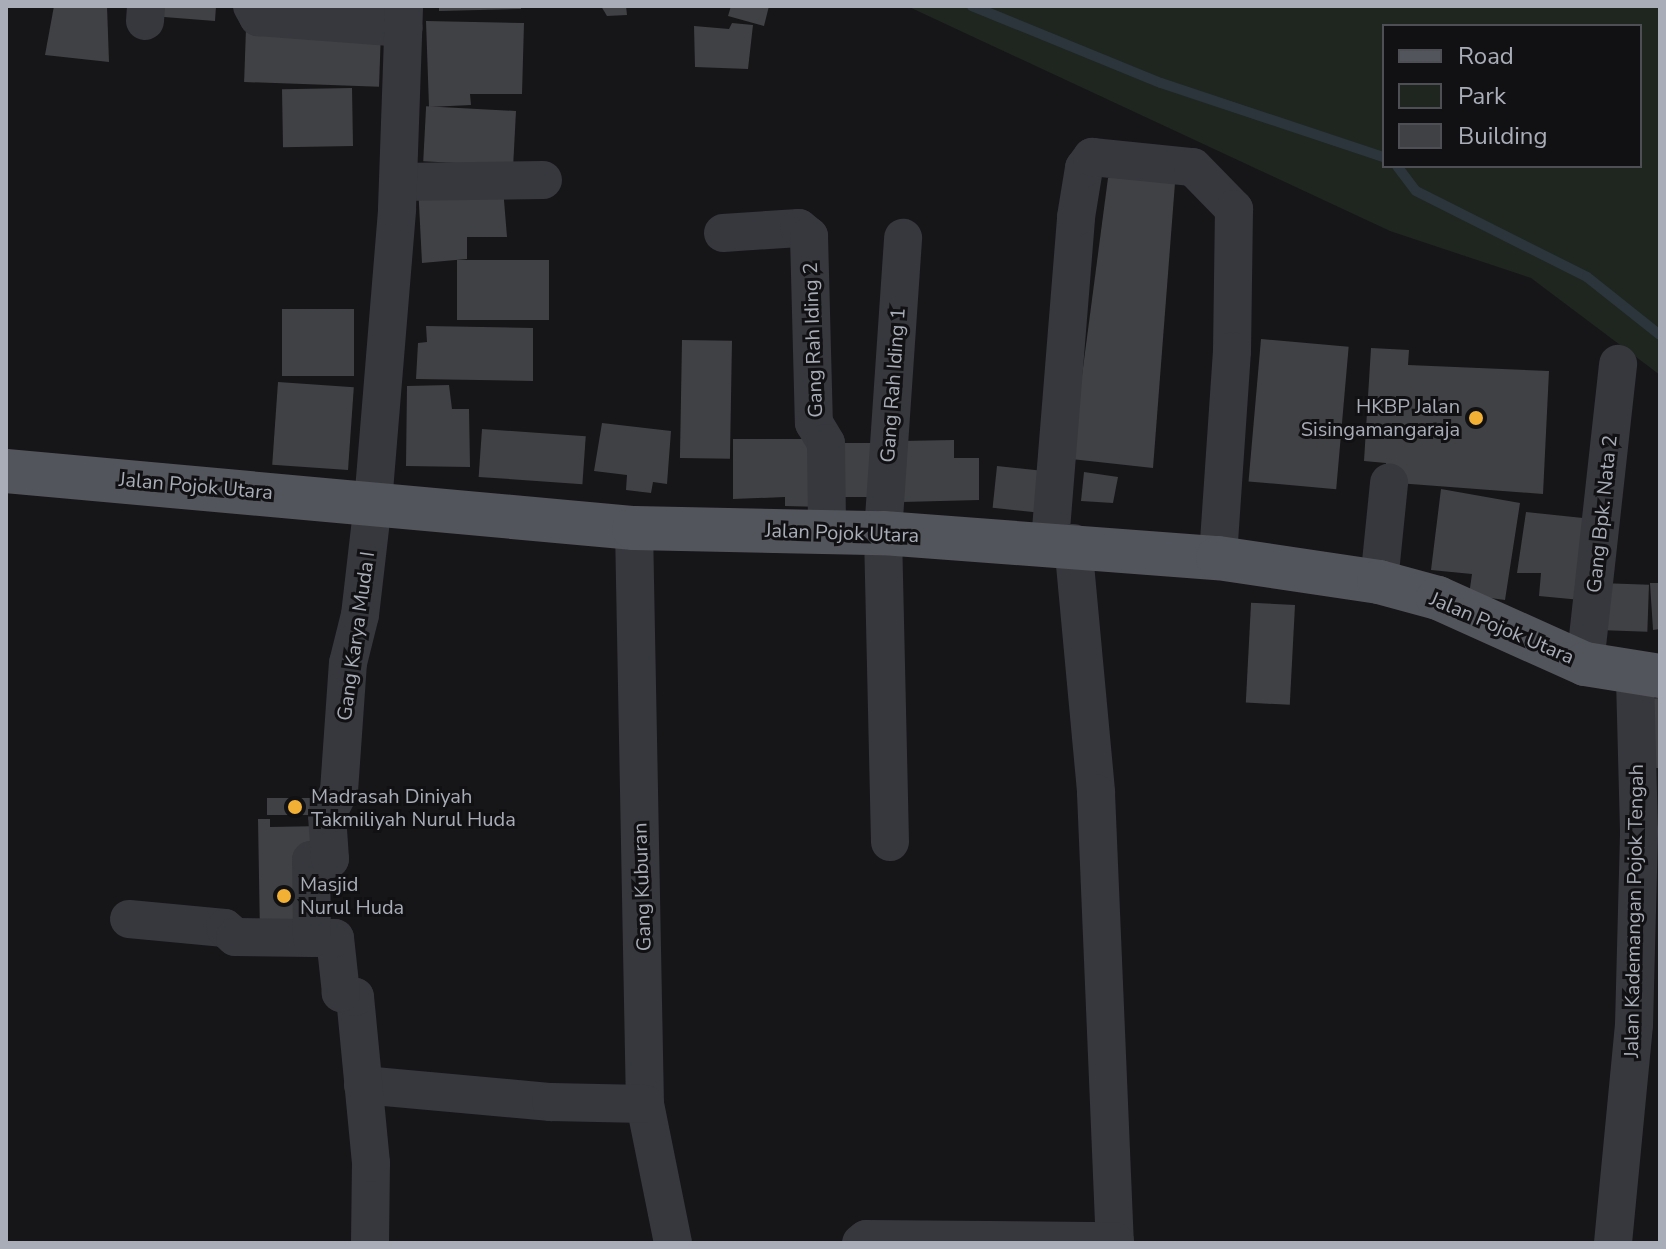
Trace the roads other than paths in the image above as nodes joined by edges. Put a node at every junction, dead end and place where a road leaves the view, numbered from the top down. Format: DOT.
graph roads {
  1 [pos="252,6"];
  2 [pos="404,17"];
  3 [pos="543,180"];
  4 [pos="398,182"];
  5 [pos="723,233"];
  6 [pos="903,238"];
  7 [pos="1618,364"];
  8 [pos="6,471"];
  9 [pos="1389,483"];
  10 [pos="373,503"];
  11 [pos="634,528"];
  12 [pos="827,531"];
  13 [pos="883,533"];
  14 [pos="1062,543"];
  15 [pos="1218,558"];
  16 [pos="1379,582"];
  17 [pos="1585,664"];
  18 [pos="1647,674"];
  19 [pos="890,842"];
  20 [pos="129,919"];
  21 [pos="312,938"];
  22 [pos="363,1085"];
  23 [pos="645,1104"];
  24 [pos="1115,1242"];
  25 [pos="370,1243"];
  26 [pos="673,1243"];
  27 [pos="861,1243"];
  28 [pos="978,1243"];
  29 [pos="1613,1243"];
  1 -- 2 [label="street"];
  2 -- 4 [label="street"];
  3 -- 4 [label="street"];
  4 -- 10 [label="street"];
  5 -- 12 [label="street, Gang Rah Iding 2"];
  6 -- 13 [label="street, Gang Rah Iding 1"];
  7 -- 17 [label="street, Gang Bpk. Nata 2"];
  8 -- 10 [label="main road, Jalan Pojok Utara"];
  9 -- 16 [label="street"];
  10 -- 11 [label="main road, Jalan Pojok Utara"];
  10 -- 21 [label="street, Gang Karya Muda I"];
  11 -- 12 [label="main road, Jalan Pojok Utara"];
  11 -- 23 [label="street, Gang Kuburan"];
  12 -- 13 [label="main road, Jalan Pojok Utara"];
  13 -- 14 [label="main road, Jalan Pojok Utara"];
  13 -- 19 [label="street, Gang Rah Iding 1"];
  14 -- 15 [label="main road, Jalan Pojok Utara"];
  14 -- 15 [label="street"];
  14 -- 24 [label="street"];
  15 -- 16 [label="main road, Jalan Pojok Utara"];
  16 -- 17 [label="main road, Jalan Pojok Utara"];
  17 -- 18 [label="main road, Jalan Pojok Utara"];
  18 -- 29 [label="street, Jalan Kademangan Pojok Tengah"];
  20 -- 21 [label="street"];
  21 -- 22 [label="street"];
  22 -- 23 [label="street"];
  22 -- 25 [label="street"];
  23 -- 26 [label="street, Gang Kuburan"];
  24 -- 28 [label="street"];
  27 -- 28 [label="street"];
}
